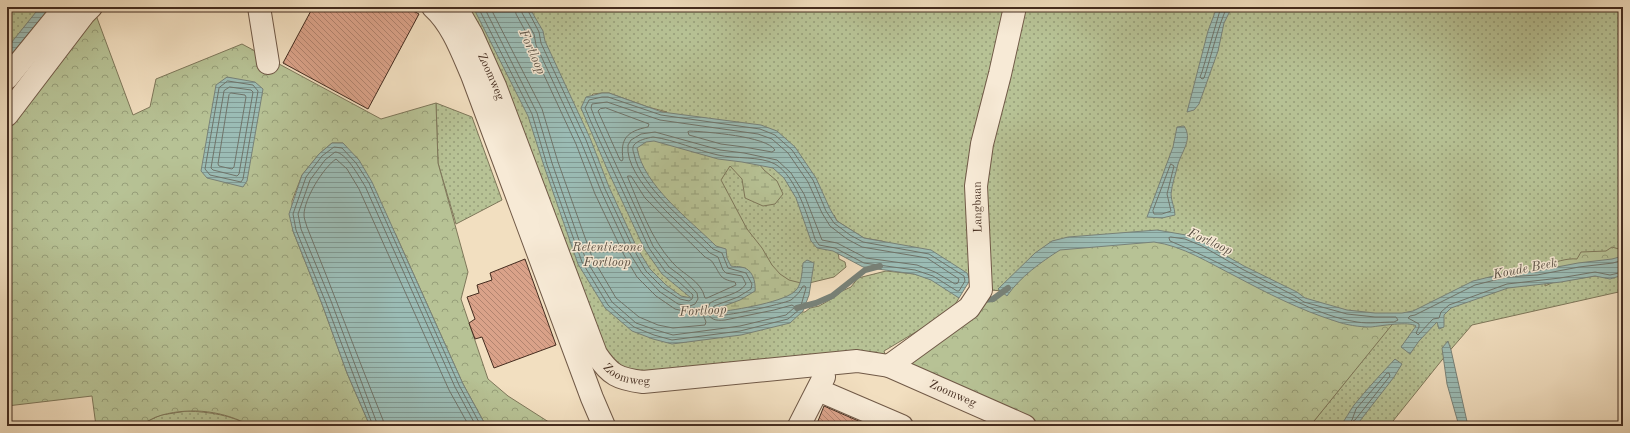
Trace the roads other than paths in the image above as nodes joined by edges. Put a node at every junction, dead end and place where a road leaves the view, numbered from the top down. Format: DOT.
graph roads {
  1 [pos="65,7"];
  2 [pos="91,7"];
  3 [pos="259,7"];
  4 [pos="433,7"];
  5 [pos="456,7"];
  6 [pos="1015,7"];
  7 [pos="268,63"];
  8 [pos="7,78"];
  9 [pos="7,115"];
  10 [pos="829,363"];
  11 [pos="889,366"];
  12 [pos="818,390"];
  13 [pos="604,426"];
  14 [pos="799,426"];
  15 [pos="902,426"];
  16 [pos="1025,426"];
  1 -- 8 [label="street"];
  2 -- 9 [label="street"];
  3 -- 7 [label="street"];
  4 -- 13 [label="street"];
  5 -- 10 [label="street, Zoomweg"];
  6 -- 11 [label="street, Langbaan"];
  10 -- 11 [label="street, Zoomweg"];
  10 -- 12 [label="street"];
  11 -- 16 [label="street, Zoomweg"];
  12 -- 14 [label="street"];
  12 -- 15 [label="street"];
}
